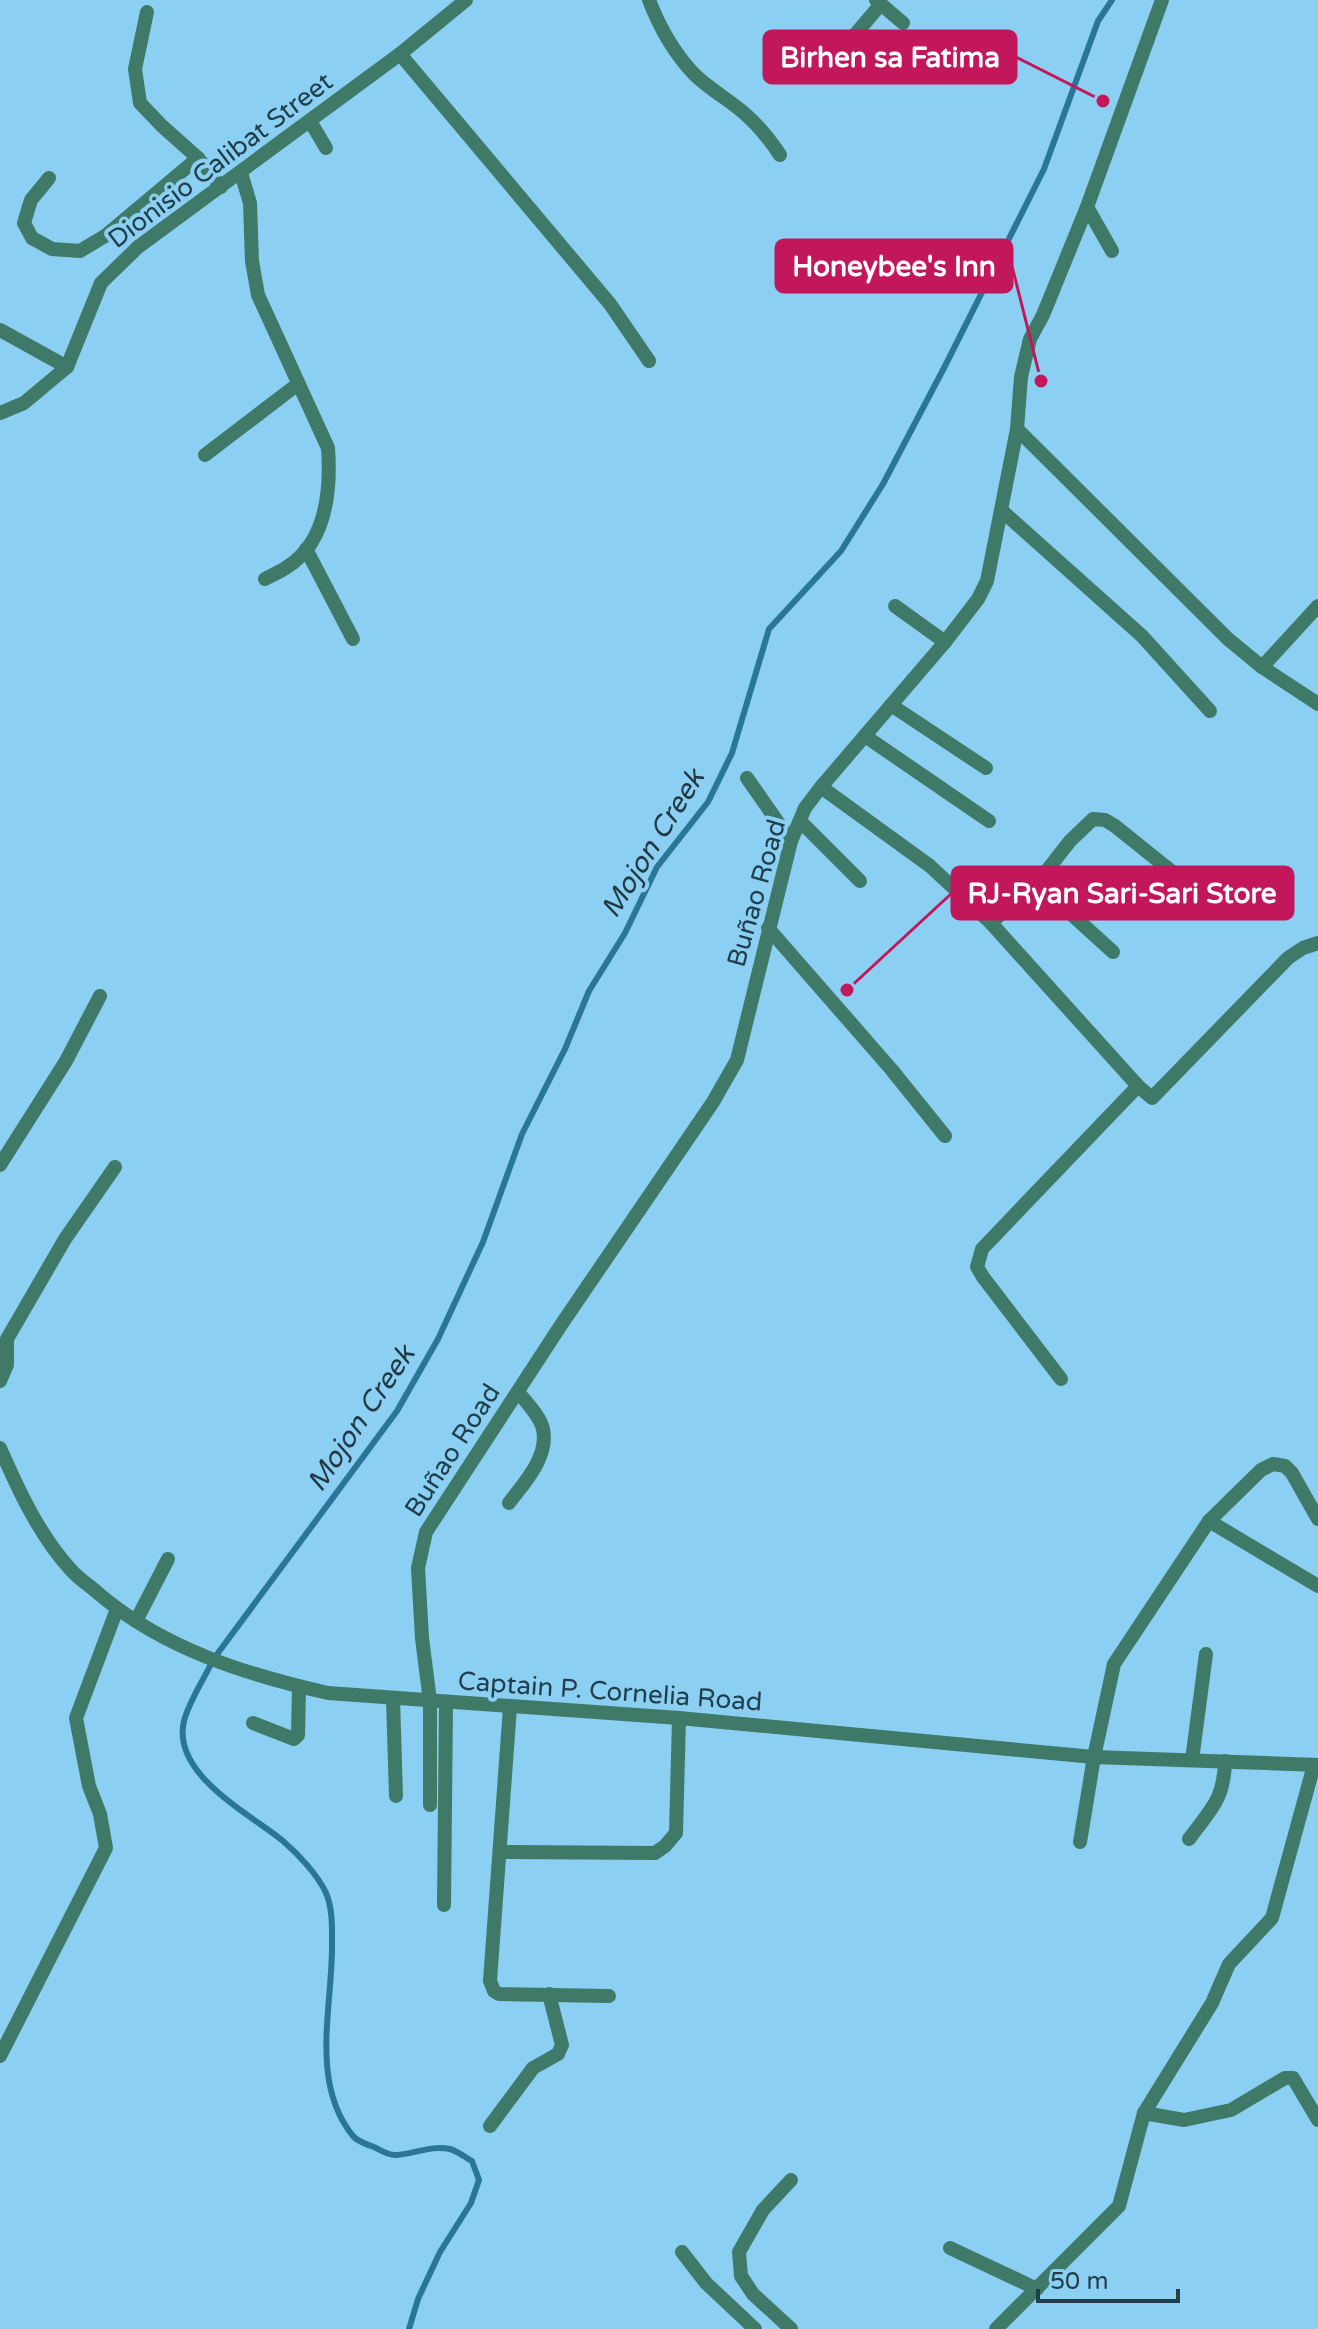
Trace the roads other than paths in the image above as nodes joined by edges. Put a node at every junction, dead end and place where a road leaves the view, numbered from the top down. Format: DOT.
graph roads {
  1 [pos="466,0"];
  2 [pos="649,0"];
  3 [pos="1162,0"];
  4 [pos="878,2"];
  5 [pos="147,12"];
  6 [pos="903,23"];
  7 [pos="853,37"];
  8 [pos="400,54"];
  9 [pos="310,121"];
  10 [pos="326,148"];
  11 [pos="780,155"];
  12 [pos="198,158"];
  13 [pos="241,173"];
  14 [pos="49,178"];
  15 [pos="221,187"];
  16 [pos="1087,207"];
  17 [pos="1112,251"];
  18 [pos="0,330"];
  19 [pos="649,361"];
  20 [pos="67,367"];
  21 [pos="298,384"];
  22 [pos="0,413"];
  23 [pos="1017,429"];
  24 [pos="205,455"];
  25 [pos="1001,510"];
  26 [pos="306,549"];
  27 [pos="265,579"];
  28 [pos="895,606"];
  29 [pos="1318,606"];
  30 [pos="353,639"];
  31 [pos="945,642"];
  32 [pos="1262,667"];
  33 [pos="1318,704"];
  34 [pos="891,705"];
  35 [pos="1210,711"];
  36 [pos="865,736"];
  37 [pos="986,768"];
  38 [pos="747,778"];
  39 [pos="821,787"];
  40 [pos="800,821"];
  41 [pos="989,821"];
  42 [pos="791,841"];
  43 [pos="1176,875"];
  44 [pos="860,881"];
  45 [pos="1036,882"];
  46 [pos="991,923"];
  47 [pos="768,928"];
  48 [pos="1318,943"];
  49 [pos="1113,952"];
  50 [pos="100,996"];
  51 [pos="1138,1086"];
  52 [pos="945,1136"];
  53 [pos="0,1165"];
  54 [pos="115,1167"];
  55 [pos="1061,1379"];
  56 [pos="0,1381"];
  57 [pos="518,1392"];
  58 [pos="0,1448"];
  59 [pos="509,1503"];
  60 [pos="1318,1519"];
  61 [pos="1209,1521"];
  62 [pos="168,1559"];
  63 [pos="1318,1586"];
  64 [pos="117,1609"];
  65 [pos="136,1621"];
  66 [pos="1206,1654"];
  67 [pos="299,1687"];
  68 [pos="393,1698"];
  69 [pos="430,1701"];
  70 [pos="446,1702"];
  71 [pos="510,1707"];
  72 [pos="679,1718"];
  73 [pos="253,1723"];
  74 [pos="1094,1757"];
  75 [pos="1192,1760"];
  76 [pos="1225,1761"];
  77 [pos="1316,1765"];
  78 [pos="396,1796"];
  79 [pos="430,1805"];
  80 [pos="1189,1839"];
  81 [pos="1080,1842"];
  82 [pos="500,1852"];
  83 [pos="444,1905"];
  84 [pos="549,1994"];
  85 [pos="609,1996"];
  86 [pos="0,2056"];
  87 [pos="1144,2113"];
  88 [pos="1318,2120"];
  89 [pos="490,2126"];
  90 [pos="791,2180"];
  91 [pos="950,2248"];
  92 [pos="682,2252"];
  93 [pos="1037,2289"];
  94 [pos="755,2329"];
  95 [pos="791,2329"];
  96 [pos="996,2329"];
  1 -- 8 [label="street, Dionisio Calibat Street"];
  2 -- 11 [label="street"];
  3 -- 16 [label="street, Buñao Road"];
  4 -- 6 [label="street"];
  4 -- 7 [label="street"];
  5 -- 12 [label="street"];
  8 -- 9 [label="street, Dionisio Calibat Street"];
  8 -- 19 [label="street"];
  9 -- 10 [label="street"];
  9 -- 13 [label="street, Dionisio Calibat Street"];
  12 -- 14 [label="street"];
  12 -- 15 [label="street"];
  13 -- 15 [label="street, Dionisio Calibat Street"];
  13 -- 21 [label="street"];
  15 -- 20 [label="street, Dionisio Calibat Street"];
  16 -- 17 [label="street"];
  16 -- 23 [label="street, Buñao Road"];
  18 -- 20 [label="street"];
  20 -- 22 [label="street, Dionisio Calibat Street"];
  21 -- 24 [label="street"];
  21 -- 26 [label="street"];
  23 -- 25 [label="street, Buñao Road"];
  23 -- 32 [label="street"];
  25 -- 31 [label="street, Buñao Road"];
  25 -- 35 [label="street"];
  26 -- 27 [label="street"];
  26 -- 30 [label="street"];
  28 -- 31 [label="street"];
  29 -- 32 [label="street"];
  31 -- 34 [label="street, Buñao Road"];
  32 -- 33 [label="street"];
  34 -- 36 [label="street, Buñao Road"];
  34 -- 37 [label="street"];
  36 -- 39 [label="street, Buñao Road"];
  36 -- 41 [label="street"];
  38 -- 42 [label="street"];
  39 -- 40 [label="street, Buñao Road"];
  39 -- 46 [label="street"];
  40 -- 42 [label="street, Buñao Road"];
  40 -- 44 [label="street"];
  42 -- 47 [label="street, Buñao Road"];
  43 -- 45 [label="street"];
  45 -- 46 [label="street"];
  45 -- 49 [label="street"];
  46 -- 51 [label="street"];
  47 -- 52 [label="street"];
  47 -- 57 [label="street, Buñao Road"];
  48 -- 51 [label="street"];
  50 -- 53 [label="street"];
  51 -- 55 [label="street"];
  54 -- 56 [label="street"];
  57 -- 59 [label="street"];
  57 -- 69 [label="street, Buñao Road"];
  58 -- 64 [label="street, Captain P. Cornelia Road"];
  60 -- 61 [label="street"];
  61 -- 63 [label="street"];
  61 -- 74 [label="street"];
  62 -- 65 [label="street"];
  64 -- 65 [label="street, Captain P. Cornelia Road"];
  64 -- 86 [label="street"];
  65 -- 67 [label="street, Captain P. Cornelia Road"];
  66 -- 75 [label="street"];
  67 -- 68 [label="street, Captain P. Cornelia Road"];
  67 -- 73 [label="street"];
  68 -- 69 [label="street, Captain P. Cornelia Road"];
  68 -- 78 [label="street"];
  69 -- 70 [label="street, Captain P. Cornelia Road"];
  69 -- 79 [label="street, Buñao Road"];
  70 -- 71 [label="street, Captain P. Cornelia Road"];
  70 -- 83 [label="street"];
  71 -- 72 [label="street, Captain P. Cornelia Road"];
  71 -- 82 [label="street"];
  72 -- 74 [label="street, Captain P. Cornelia Road"];
  72 -- 82 [label="street"];
  74 -- 75 [label="street, Captain P. Cornelia Road"];
  74 -- 81 [label="street"];
  75 -- 76 [label="street, Captain P. Cornelia Road"];
  76 -- 77 [label="street, Captain P. Cornelia Road"];
  76 -- 80 [label="street"];
  77 -- 87 [label="street"];
  82 -- 84 [label="street"];
  84 -- 85 [label="street"];
  84 -- 89 [label="street"];
  87 -- 88 [label="street"];
  87 -- 93 [label="street"];
  90 -- 95 [label="street"];
  91 -- 93 [label="street"];
  92 -- 94 [label="street"];
  93 -- 96 [label="street"];
}
